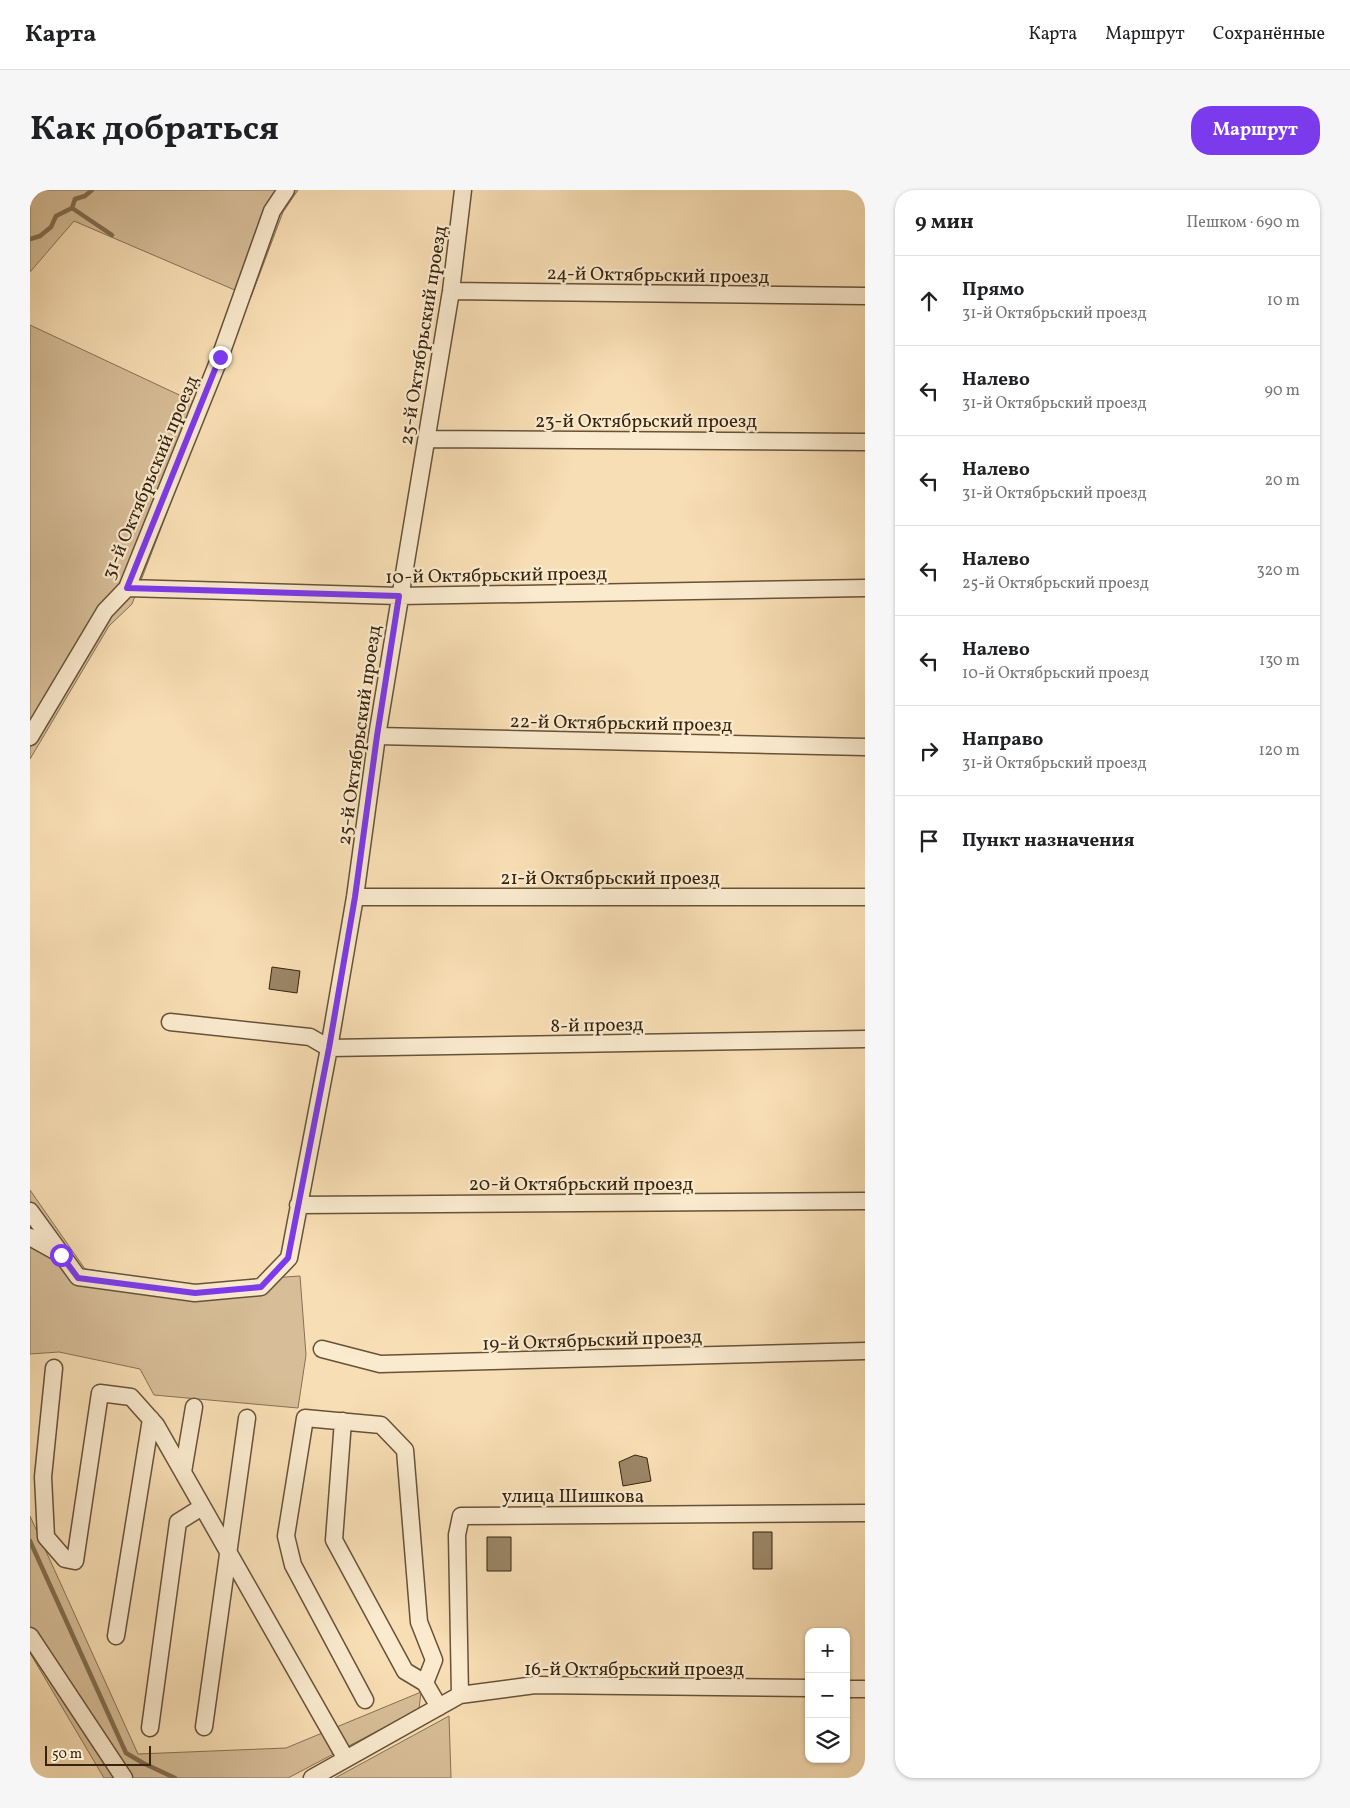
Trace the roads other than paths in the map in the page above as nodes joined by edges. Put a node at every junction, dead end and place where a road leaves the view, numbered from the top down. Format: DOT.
graph roads {
  1 [pos="286,190"];
  2 [pos="463,190"];
  3 [pos="451,292"];
  4 [pos="865,296"];
  5 [pos="427,439"];
  6 [pos="865,442"];
  7 [pos="127,588"];
  8 [pos="865,588"];
  9 [pos="399,596"];
  10 [pos="377,736"];
  11 [pos="30,737"];
  12 [pos="865,747"];
  13 [pos="355,897"];
  14 [pos="865,897"];
  15 [pos="170,1022"];
  16 [pos="865,1039"];
  17 [pos="329,1048"];
  18 [pos="865,1201"];
  19 [pos="298,1205"];
  20 [pos="30,1211"];
  21 [pos="30,1237"];
  22 [pos="61,1255"];
  23 [pos="322,1350"];
  24 [pos="865,1351"];
  25 [pos="54,1368"];
  26 [pos="194,1408"];
  27 [pos="247,1418"];
  28 [pos="151,1419"];
  29 [pos="343,1421"];
  30 [pos="183,1472"];
  31 [pos="202,1507"];
  32 [pos="865,1513"];
  33 [pos="228,1552"];
  34 [pos="30,1636"];
  35 [pos="116,1636"];
  36 [pos="425,1683"];
  37 [pos="805,1688"];
  38 [pos="850,1689"];
  39 [pos="865,1689"];
  40 [pos="460,1695"];
  41 [pos="365,1700"];
  42 [pos="439,1707"];
  43 [pos="204,1727"];
  44 [pos="150,1728"];
  45 [pos="346,1759"];
  46 [pos="124,1778"];
  47 [pos="312,1778"];
  1 -- 7 [label="street, 31-й Октябрьский проезд"];
  2 -- 3 [label="street, 25-й Октябрьский проезд"];
  3 -- 4 [label="street, 24-й Октябрьский проезд"];
  3 -- 5 [label="street, 25-й Октябрьский проезд"];
  5 -- 6 [label="street, 23-й Октябрьский проезд"];
  5 -- 9 [label="street, 25-й Октябрьский проезд"];
  7 -- 9 [label="street, 10-й Октябрьский проезд"];
  7 -- 11 [label="street, 31-й Октябрьский проезд"];
  8 -- 9 [label="street, 10-й Октябрьский проезд"];
  9 -- 10 [label="street, 25-й Октябрьский проезд"];
  10 -- 12 [label="street, 22-й Октябрьский проезд"];
  10 -- 13 [label="street, 25-й Октябрьский проезд"];
  13 -- 14 [label="street, 21-й Октябрьский проезд"];
  13 -- 17 [label="street, 25-й Октябрьский проезд"];
  15 -- 17 [label="street"];
  16 -- 17 [label="street, 8-й проезд"];
  17 -- 19 [label="street, 25-й Октябрьский проезд"];
  18 -- 19 [label="street, 20-й Октябрьский проезд"];
  19 -- 22 [label="street, 25-й Октябрьский проезд"];
  20 -- 22 [label="street"];
  21 -- 22 [label="street"];
  23 -- 24 [label="street, 19-й Октябрьский проезд"];
  25 -- 28 [label="street"];
  26 -- 30 [label="street"];
  27 -- 33 [label="street"];
  28 -- 30 [label="street"];
  28 -- 35 [label="street"];
  29 -- 36 [label="street"];
  29 -- 36 [label="street"];
  29 -- 41 [label="street"];
  30 -- 31 [label="street"];
  31 -- 33 [label="street"];
  31 -- 44 [label="street"];
  32 -- 40 [label="street, улица Шишкова"];
  33 -- 43 [label="street"];
  33 -- 45 [label="street"];
  34 -- 46 [label="street"];
  36 -- 42 [label="street"];
  37 -- 40 [label="street, 16-й Октябрьский проезд"];
  38 -- 39 [label="street"];
  40 -- 42 [label="street"];
  42 -- 45 [label="street"];
  45 -- 47 [label="street"];
}
